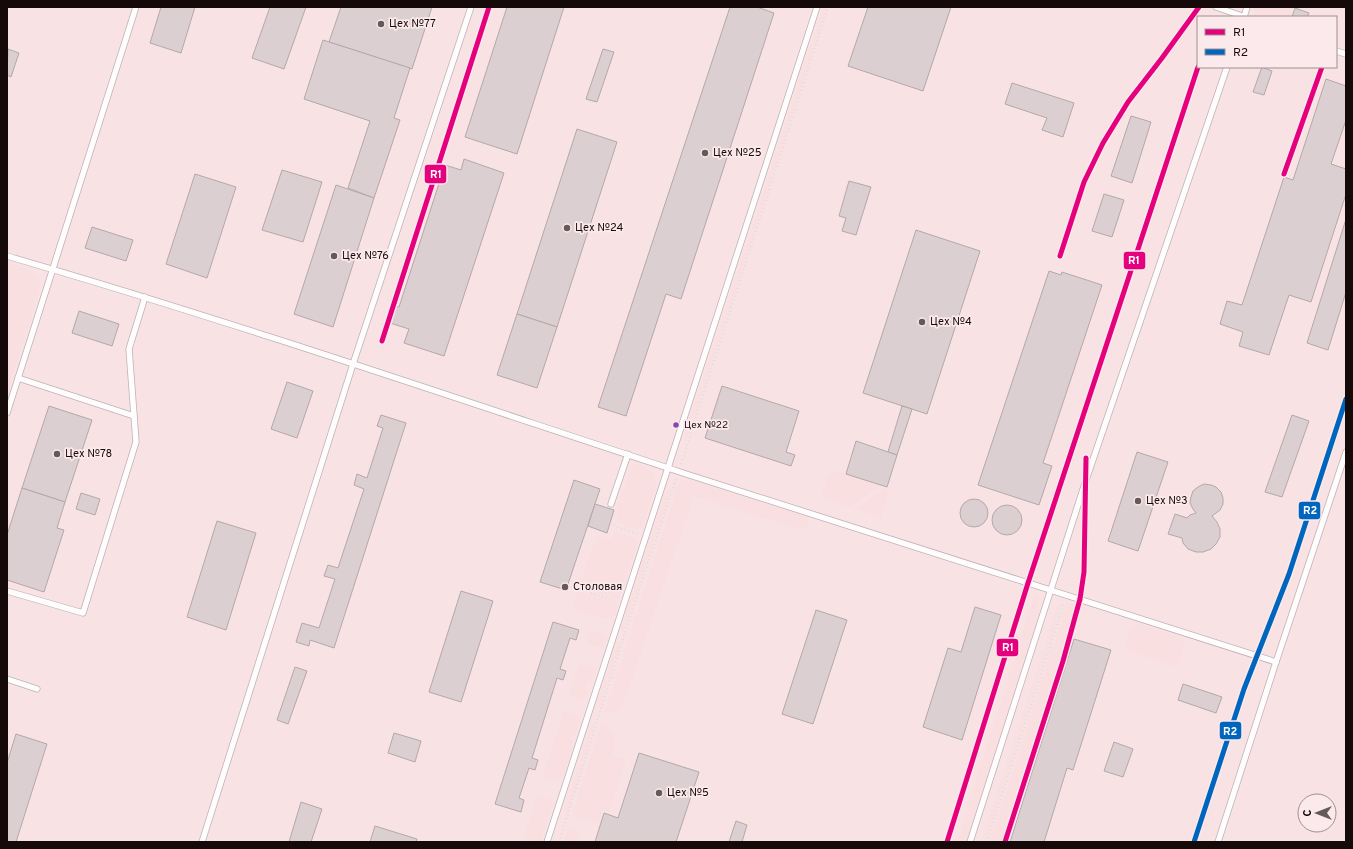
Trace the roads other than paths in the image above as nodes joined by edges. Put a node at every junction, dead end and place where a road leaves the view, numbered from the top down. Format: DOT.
graph roads {
  1 [pos="136,7"];
  2 [pos="471,7"];
  3 [pos="817,7"];
  4 [pos="1216,7"];
  5 [pos="1242,16"];
  6 [pos="1227,68"];
  7 [pos="7,256"];
  8 [pos="53,269"];
  9 [pos="145,298"];
  10 [pos="353,364"];
  11 [pos="18,378"];
  12 [pos="7,413"];
  13 [pos="134,416"];
  14 [pos="1346,452"];
  15 [pos="628,454"];
  16 [pos="667,467"];
  17 [pos="611,504"];
  18 [pos="1051,590"];
  19 [pos="7,591"];
  20 [pos="1276,662"];
  21 [pos="7,679"];
  22 [pos="37,689"];
  23 [pos="202,842"];
  24 [pos="547,842"];
  25 [pos="970,842"];
  26 [pos="1218,842"];
  1 -- 8 [label="lane"];
  2 -- 10 [label="lane"];
  3 -- 16 [label="lane"];
  4 -- 5 [label="lane"];
  6 -- 18 [label="lane"];
  7 -- 8 [label="lane"];
  8 -- 9 [label="lane"];
  8 -- 11 [label="lane"];
  9 -- 10 [label="lane"];
  9 -- 13 [label="lane"];
  10 -- 15 [label="lane"];
  10 -- 23 [label="lane"];
  11 -- 12 [label="lane"];
  11 -- 13 [label="lane"];
  13 -- 19 [label="lane"];
  14 -- 20 [label="lane"];
  15 -- 16 [label="lane"];
  15 -- 17 [label="lane"];
  16 -- 18 [label="lane"];
  16 -- 24 [label="lane"];
  18 -- 20 [label="lane"];
  18 -- 25 [label="lane"];
  20 -- 26 [label="lane"];
  21 -- 22 [label="lane"];
}
